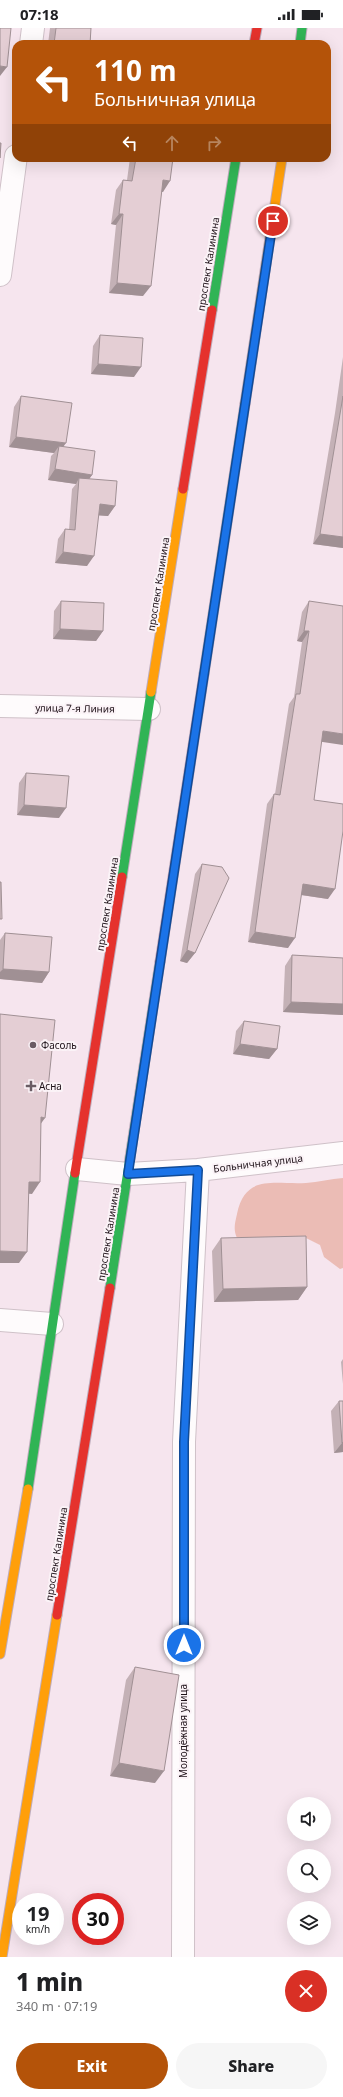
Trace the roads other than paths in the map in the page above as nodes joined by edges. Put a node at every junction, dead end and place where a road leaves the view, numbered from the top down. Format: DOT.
graph roads {
  1 [pos="33,28"];
  2 [pos="257,28"];
  3 [pos="302,28"];
  4 [pos="32,40"];
  5 [pos="255,40"];
  6 [pos="300,40"];
  7 [pos="15,162"];
  8 [pos="235,162"];
  9 [pos="281,162"];
  10 [pos="0,275"];
  11 [pos="0,706"];
  12 [pos="149,709"];
  13 [pos="343,1154"];
  14 [pos="77,1169"];
  15 [pos="198,1170"];
  16 [pos="128,1174"];
  17 [pos="0,1320"];
  18 [pos="52,1324"];
  19 [pos="0,1654"];
  20 [pos="2,1957"];
  21 [pos="183,1957"];
  1 -- 4 [label="street"];
  2 -- 5 [label="main road"];
  3 -- 6 [label="main road"];
  7 -- 10 [label="street"];
  8 -- 12 [label="main road, проспект Калинина"];
  9 -- 16 [label="main road, проспект Калинина"];
  11 -- 12 [label="street, улица 7-я Линия"];
  12 -- 14 [label="main road, проспект Калинина"];
  13 -- 15 [label="street, Больничная улица"];
  14 -- 16 [label="street, Больничная улица"];
  14 -- 18 [label="main road, проспект Калинина"];
  15 -- 16 [label="street, Больничная улица"];
  15 -- 21 [label="street, Молодёжная улица"];
  16 -- 20 [label="main road, проспект Калинина"];
  17 -- 18 [label="street"];
  18 -- 19 [label="main road, проспект Калинина"];
}
